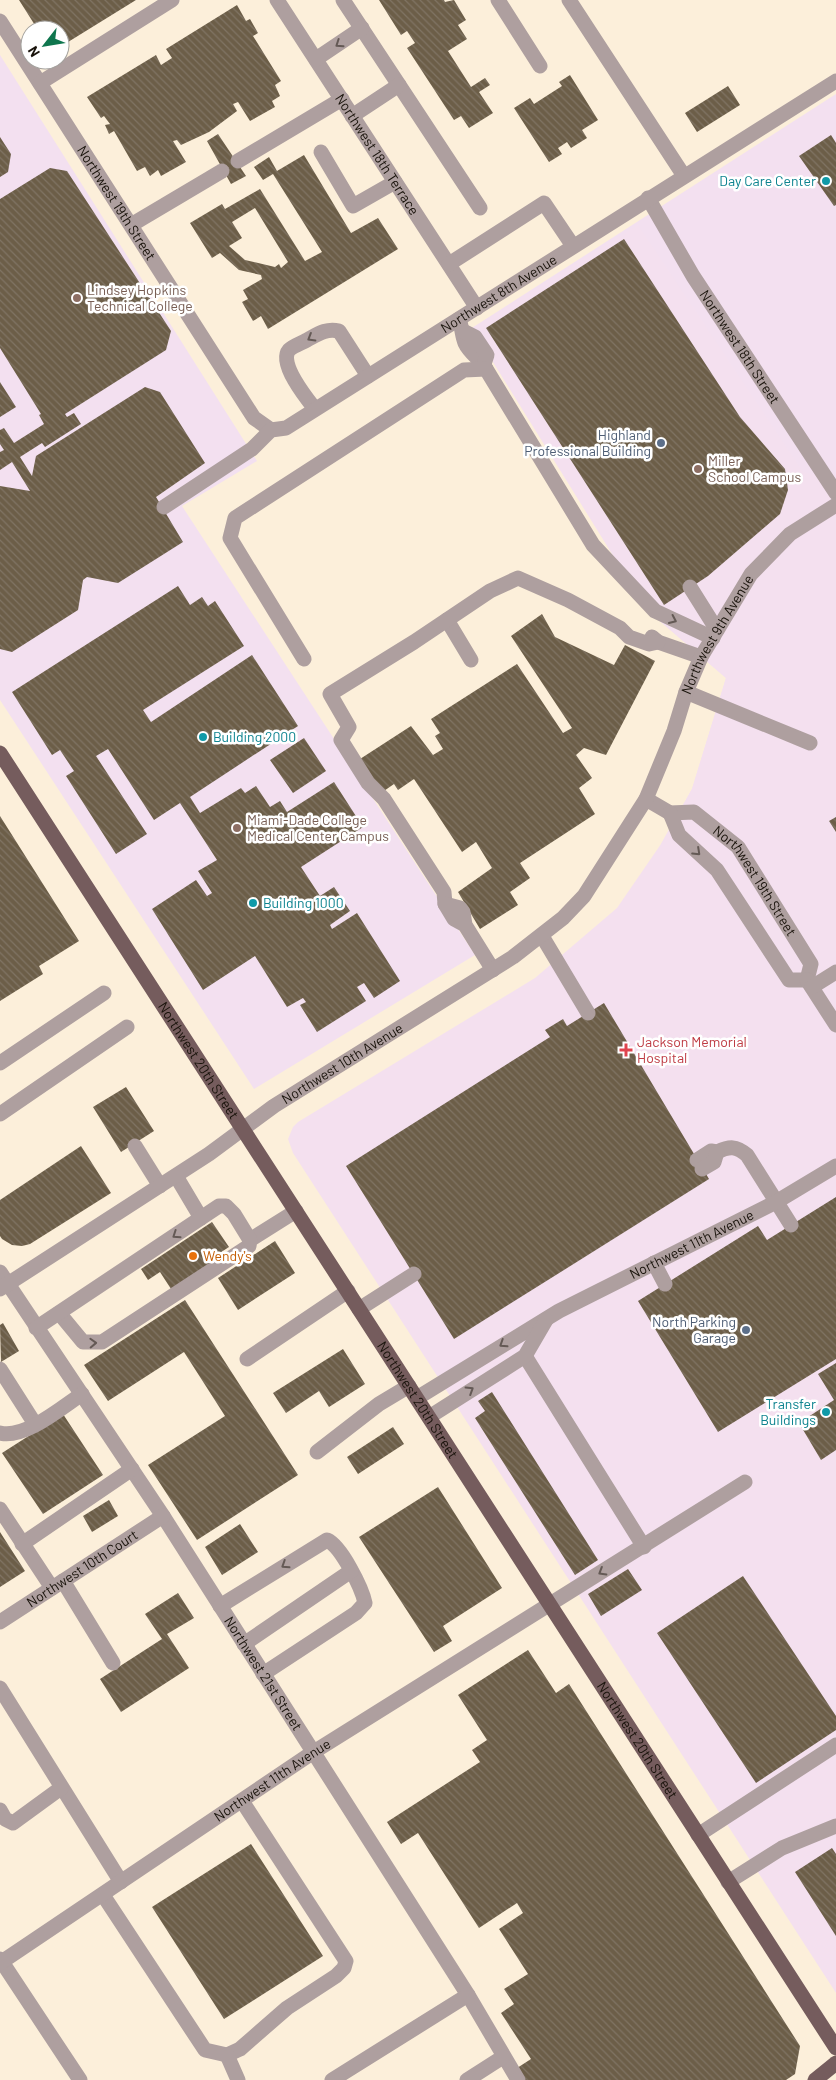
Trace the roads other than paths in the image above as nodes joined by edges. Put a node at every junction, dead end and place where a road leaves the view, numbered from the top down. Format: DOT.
graph roads {
  1 [pos="172,0"];
  2 [pos="277,0"];
  3 [pos="343,0"];
  4 [pos="498,0"];
  5 [pos="569,0"];
  6 [pos="0,21"];
  7 [pos="362,28"];
  8 [pos="316,59"];
  9 [pos="540,66"];
  10 [pos="836,81"];
  11 [pos="40,83"];
  12 [pos="399,85"];
  13 [pos="342,99"];
  14 [pos="352,116"];
  15 [pos="321,152"];
  16 [pos="238,162"];
  17 [pos="222,171"];
  18 [pos="684,176"];
  19 [pos="396,182"];
  20 [pos="648,198"];
  21 [pos="480,208"];
  22 [pos="131,225"];
  23 [pos="573,246"];
  24 [pos="449,264"];
  25 [pos="476,308"];
  26 [pos="461,325"];
  27 [pos="485,367"];
  28 [pos="368,376"];
  29 [pos="315,410"];
  30 [pos="271,430"];
  31 [pos="836,493"];
  32 [pos="836,505"];
  33 [pos="164,507"];
  34 [pos="690,587"];
  35 [pos="447,620"];
  36 [pos="715,634"];
  37 [pos="701,656"];
  38 [pos="304,659"];
  39 [pos="472,660"];
  40 [pos="686,692"];
  41 [pos="810,743"];
  42 [pos="0,753"];
  43 [pos="646,799"];
  44 [pos="670,813"];
  45 [pos="542,936"];
  46 [pos="492,970"];
  47 [pos="836,972"];
  48 [pos="809,984"];
  49 [pos="104,993"];
  50 [pos="588,1012"];
  51 [pos="836,1025"];
  52 [pos="127,1027"];
  53 [pos="0,1063"];
  54 [pos="0,1114"];
  55 [pos="243,1129"];
  56 [pos="135,1146"];
  57 [pos="700,1164"];
  58 [pos="836,1166"];
  59 [pos="176,1176"];
  60 [pos="160,1186"];
  61 [pos="776,1202"];
  62 [pos="296,1211"];
  63 [pos="201,1218"];
  64 [pos="791,1225"];
  65 [pos="250,1240"];
  66 [pos="654,1263"];
  67 [pos="414,1274"];
  68 [pos="3,1282"];
  69 [pos="666,1284"];
  70 [pos="348,1291"];
  71 [pos="360,1309"];
  72 [pos="59,1313"];
  73 [pos="546,1320"];
  74 [pos="36,1328"];
  75 [pos="525,1356"];
  76 [pos="247,1359"];
  77 [pos="0,1369"];
  78 [pos="413,1392"];
  79 [pos="82,1394"];
  80 [pos="429,1417"];
  81 [pos="35,1424"];
  82 [pos="0,1433"];
  83 [pos="317,1452"];
  84 [pos="132,1469"];
  85 [pos="745,1482"];
  86 [pos="0,1509"];
  87 [pos="163,1516"];
  88 [pos="22,1544"];
  89 [pos="644,1547"];
  90 [pos="351,1571"];
  91 [pos="58,1584"];
  92 [pos="548,1603"];
  93 [pos="220,1606"];
  94 [pos="0,1622"];
  95 [pos="244,1644"];
  96 [pos="113,1663"];
  97 [pos="263,1674"];
  98 [pos="0,1688"];
  99 [pos="836,1745"];
  100 [pos="312,1753"];
  101 [pos="62,1788"];
  102 [pos="242,1801"];
  103 [pos="0,1810"];
  104 [pos="836,1826"];
  105 [pos="698,1835"];
  106 [pos="121,1882"];
  107 [pos="728,1882"];
  108 [pos="103,1895"];
  109 [pos="1,1961"];
  110 [pos="468,1995"];
  111 [pos="836,2048"];
  112 [pos="227,2055"];
  113 [pos="503,2057"];
  114 [pos="836,2063"];
  115 [pos="470,2079"];
  116 [pos="80,2080"];
  117 [pos="238,2080"];
  118 [pos="332,2080"];
  119 [pos="518,2080"];
  120 [pos="815,2080"];
  1 -- 11 [label="street"];
  2 -- 8 [label="street, Northwest 18th Terrace"];
  3 -- 7 [label="street"];
  4 -- 9 [label="street"];
  5 -- 18 [label="street"];
  6 -- 11 [label="street, Northwest 19th Street"];
  7 -- 8 [label="street, one-way"];
  7 -- 12 [label="street"];
  8 -- 13 [label="street, Northwest 18th Terrace"];
  10 -- 18 [label="street, Northwest 8th Avenue"];
  11 -- 22 [label="street, Northwest 19th Street"];
  12 -- 14 [label="street"];
  12 -- 21 [label="street"];
  13 -- 14 [label="street, Northwest 18th Terrace"];
  13 -- 16 [label="street"];
  14 -- 19 [label="street, Northwest 18th Terrace"];
  15 -- 19 [label="street"];
  17 -- 22 [label="street"];
  18 -- 20 [label="street, Northwest 8th Avenue"];
  19 -- 24 [label="street, Northwest 18th Terrace"];
  20 -- 23 [label="street, Northwest 8th Avenue"];
  20 -- 31 [label="street, Northwest 18th Street"];
  22 -- 30 [label="street, Northwest 19th Street"];
  23 -- 24 [label="street"];
  23 -- 25 [label="street, Northwest 8th Avenue"];
  24 -- 25 [label="street, Northwest 18th Terrace"];
  25 -- 26 [label="street, Northwest 8th Avenue"];
  26 -- 27 [label="street"];
  26 -- 28 [label="street, Northwest 8th Avenue"];
  27 -- 36 [label="street, one-way"];
  27 -- 38 [label="street"];
  28 -- 29 [label="street, Northwest 8th Avenue"];
  28 -- 29 [label="street, one-way"];
  29 -- 30 [label="street, Northwest 8th Avenue"];
  30 -- 33 [label="street, Northwest 8th Avenue"];
  32 -- 36 [label="street, Northwest 9th Avenue"];
  34 -- 36 [label="street"];
  35 -- 37 [label="street"];
  35 -- 39 [label="street"];
  35 -- 46 [label="street"];
  36 -- 37 [label="street, Northwest 9th Avenue"];
  37 -- 40 [label="street, Northwest 9th Avenue"];
  40 -- 41 [label="street"];
  40 -- 43 [label="street, Northwest 9th Avenue"];
  42 -- 55 [label="main road, Northwest 20th Street"];
  43 -- 44 [label="street"];
  43 -- 45 [label="street, Northwest 10th Avenue"];
  44 -- 48 [label="street, Northwest 19th Street, one-way"];
  44 -- 48 [label="street, Northwest 19th Street"];
  45 -- 46 [label="street, Northwest 10th Avenue"];
  45 -- 50 [label="street"];
  46 -- 55 [label="street, Northwest 10th Avenue"];
  47 -- 48 [label="street"];
  48 -- 51 [label="street"];
  49 -- 53 [label="street"];
  52 -- 54 [label="street"];
  55 -- 59 [label="street, Northwest 10th Avenue"];
  55 -- 62 [label="main road, Northwest 20th Street"];
  56 -- 60 [label="street"];
  57 -- 61 [label="street"];
  58 -- 61 [label="street, Northwest 11th Avenue"];
  59 -- 60 [label="street, Northwest 10th Avenue"];
  59 -- 63 [label="street"];
  60 -- 68 [label="street, Northwest 10th Avenue"];
  61 -- 64 [label="street"];
  61 -- 66 [label="street, Northwest 11th Avenue"];
  62 -- 65 [label="street"];
  62 -- 70 [label="main road, Northwest 20th Street"];
  63 -- 65 [label="street"];
  63 -- 72 [label="street, one-way"];
  72 -- 65 [label="street, one-way"];
  66 -- 69 [label="street"];
  66 -- 73 [label="street, Northwest 11th Avenue"];
  67 -- 71 [label="street"];
  68 -- 74 [label="street, Northwest 21st Street"];
  70 -- 71 [label="main road, Northwest 20th Street"];
  70 -- 76 [label="street"];
  71 -- 78 [label="main road, Northwest 20th Street"];
  72 -- 74 [label="street"];
  73 -- 75 [label="street"];
  73 -- 78 [label="street, Northwest 11th Avenue, one-way"];
  74 -- 79 [label="street, Northwest 21st Street"];
  80 -- 75 [label="street, one-way"];
  75 -- 89 [label="street"];
  77 -- 81 [label="street"];
  78 -- 80 [label="main road, Northwest 20th Street"];
  78 -- 83 [label="street, Northwest 11th Avenue"];
  79 -- 81 [label="street"];
  79 -- 84 [label="street, Northwest 21st Street"];
  80 -- 92 [label="main road, Northwest 20th Street"];
  81 -- 82 [label="street"];
  84 -- 87 [label="street, Northwest 21st Street"];
  84 -- 88 [label="street"];
  85 -- 89 [label="street, Northwest 11th Avenue"];
  86 -- 88 [label="street"];
  87 -- 91 [label="street, Northwest 10th Court"];
  87 -- 93 [label="street, Northwest 21st Street"];
  88 -- 91 [label="street"];
  89 -- 92 [label="street, Northwest 11th Avenue, one-way"];
  90 -- 93 [label="street, one-way"];
  90 -- 95 [label="street"];
  90 -- 97 [label="street"];
  91 -- 94 [label="street, Northwest 10th Court"];
  91 -- 96 [label="street"];
  92 -- 100 [label="street, Northwest 11th Avenue"];
  92 -- 105 [label="main road, Northwest 20th Street"];
  93 -- 95 [label="street, Northwest 21st Street"];
  95 -- 97 [label="street, Northwest 21st Street"];
  97 -- 100 [label="street, Northwest 21st Street"];
  98 -- 101 [label="street"];
  99 -- 105 [label="street"];
  100 -- 102 [label="street, Northwest 11th Avenue"];
  100 -- 110 [label="street, Northwest 21st Street"];
  101 -- 103 [label="street"];
  101 -- 106 [label="street"];
  102 -- 106 [label="street, Northwest 11th Avenue"];
  102 -- 112 [label="street"];
  104 -- 107 [label="street"];
  105 -- 107 [label="main road, Northwest 20th Street"];
  106 -- 108 [label="street, Northwest 11th Avenue"];
  107 -- 111 [label="main road, Northwest 20th Street"];
  108 -- 109 [label="street, Northwest 11th Avenue"];
  108 -- 112 [label="street"];
  109 -- 116 [label="street"];
  110 -- 113 [label="street, Northwest 21st Street"];
  110 -- 118 [label="street"];
  112 -- 117 [label="street"];
  113 -- 115 [label="street"];
  113 -- 119 [label="street, Northwest 21st Street"];
  114 -- 120 [label="main road"];
}
